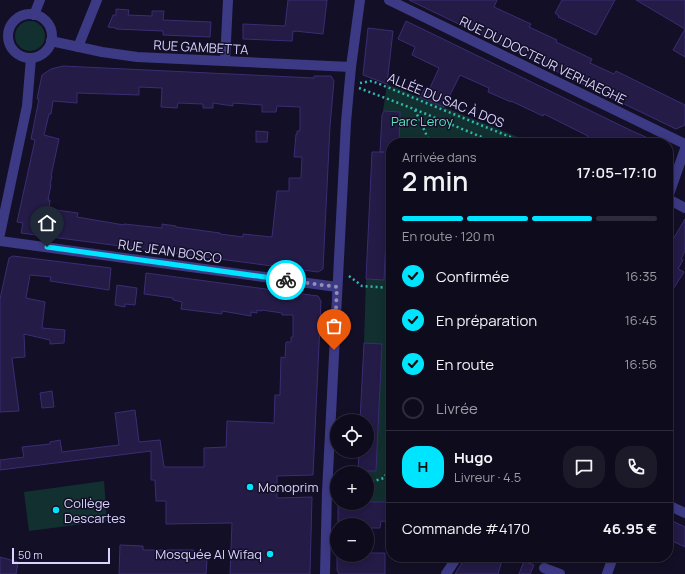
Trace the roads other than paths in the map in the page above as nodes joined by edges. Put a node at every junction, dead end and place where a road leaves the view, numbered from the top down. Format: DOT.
graph roads {
  1 [pos="40,0"];
  2 [pos="97,0"];
  3 [pos="228,0"];
  4 [pos="360,0"];
  5 [pos="389,0"];
  6 [pos="34,15"];
  7 [pos="4,34"];
  8 [pos="51,41"];
  9 [pos="78,47"];
  10 [pos="31,58"];
  11 [pos="225,61"];
  12 [pos="351,67"];
  13 [pos="673,138"];
  14 [pos="673,138"];
  15 [pos="685,144"];
  16 [pos="685,149"];
  17 [pos="673,184"];
  18 [pos="673,201"];
  19 [pos="685,208"];
  20 [pos="0,234"];
  21 [pos="0,241"];
  22 [pos="337,287"];
  23 [pos="673,507"];
  24 [pos="685,513"];
  25 [pos="454,562"];
  26 [pos="612,562"];
  27 [pos="544,568"];
  28 [pos="325,574"];
  29 [pos="446,574"];
  30 [pos="560,574"];
  31 [pos="608,574"];
  1 -- 6 [label="street"];
  2 -- 9 [label="street"];
  3 -- 11 [label="street"];
  4 -- 12 [label="street"];
  5 -- 14 [label="street, RUE DU DOCTEUR VERHAEGHE"];
  6 -- 7 [label="street"];
  6 -- 8 [label="street"];
  7 -- 10 [label="street"];
  8 -- 9 [label="street, RUE GAMBETTA"];
  8 -- 10 [label="street"];
  9 -- 11 [label="street, RUE GAMBETTA"];
  10 -- 20 [label="street"];
  11 -- 12 [label="street, RUE GAMBETTA"];
  12 -- 22 [label="street"];
  13 -- 15 [label="street, RUE DU DOCTEUR VERHAEGHE"];
  16 -- 17 [label="street"];
  18 -- 19 [label="street"];
  21 -- 22 [label="street, RUE JEAN BOSCO"];
  22 -- 28 [label="street"];
  23 -- 24 [label="street"];
  25 -- 29 [label="street"];
  26 -- 31 [label="street"];
  27 -- 30 [label="street"];
}
